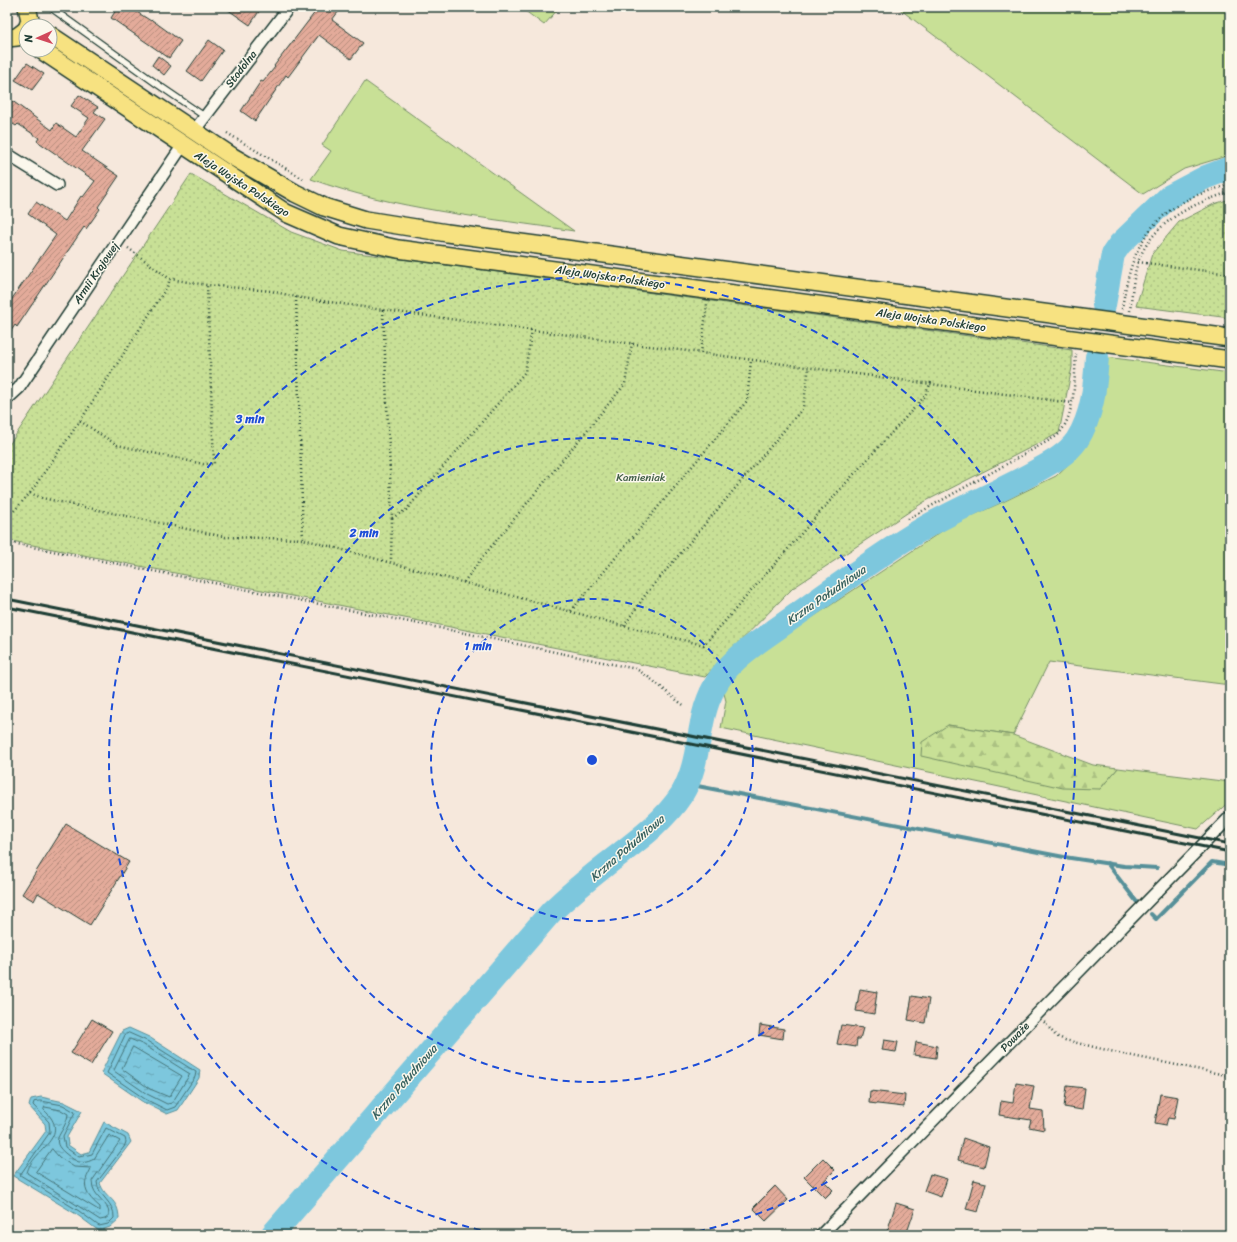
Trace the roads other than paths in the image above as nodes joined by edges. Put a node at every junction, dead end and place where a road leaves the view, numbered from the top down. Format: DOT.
graph roads {
  1 [pos="289,7"];
  2 [pos="54,10"];
  3 [pos="58,40"];
  4 [pos="53,58"];
  5 [pos="204,116"];
  6 [pos="194,130"];
  7 [pos="183,145"];
  8 [pos="7,154"];
  9 [pos="57,185"];
  10 [pos="1230,338"];
  11 [pos="1230,360"];
  12 [pos="7,400"];
  13 [pos="1230,817"];
  14 [pos="821,1235"];
  1 -- 5 [label="street, Stodolna"];
  2 -- 5 [label="lane"];
  3 -- 6 [label="main road, Aleja Wojska Polskiego"];
  4 -- 7 [label="main road, Aleja Wojska Polskiego"];
  5 -- 6 [label="street, Stodolna"];
  6 -- 10 [label="main road, Aleja Wojska Polskiego"];
  7 -- 11 [label="main road, Aleja Wojska Polskiego"];
  7 -- 12 [label="street, Armii Krajowej"];
  8 -- 9 [label="street"];
  13 -- 14 [label="street, Poważe"];
}
